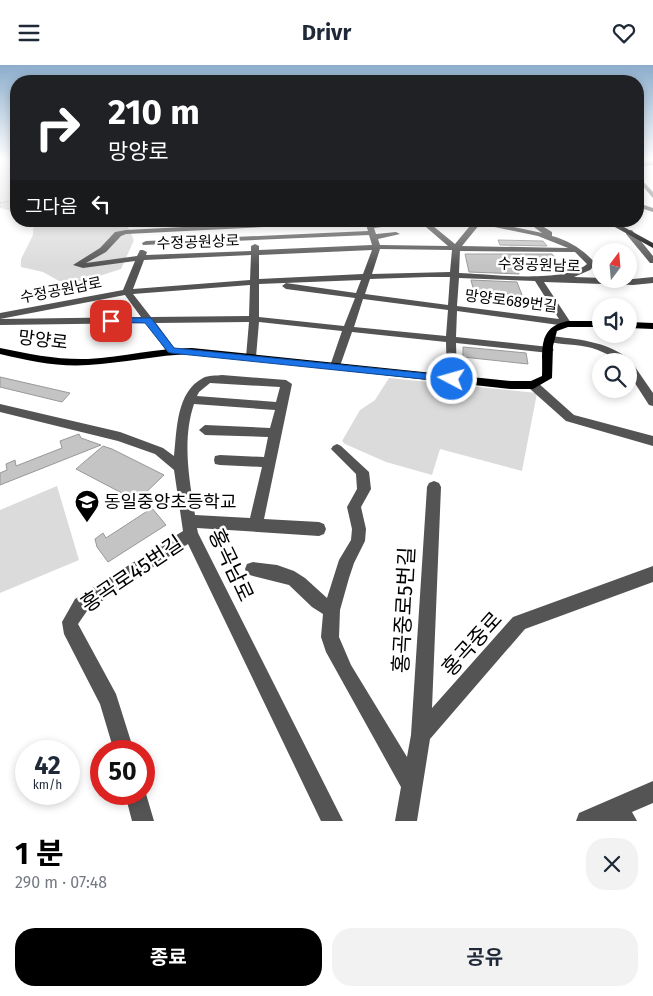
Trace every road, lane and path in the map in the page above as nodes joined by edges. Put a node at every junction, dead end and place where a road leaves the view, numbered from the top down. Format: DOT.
graph roads {
  1 [pos="141,227"];
  2 [pos="215,227"];
  3 [pos="235,227"];
  4 [pos="255,227"];
  5 [pos="339,227"];
  6 [pos="429,227"];
  7 [pos="473,227"];
  8 [pos="504,227"];
  9 [pos="538,227"];
  10 [pos="619,227"];
  11 [pos="195,228"];
  12 [pos="174,229"];
  13 [pos="370,229"];
  14 [pos="134,231"];
  15 [pos="151,231"];
  16 [pos="629,232"];
  17 [pos="341,234"];
  18 [pos="396,234"];
  19 [pos="255,238"];
  20 [pos="234,239"];
  21 [pos="557,239"];
  22 [pos="213,240"];
  23 [pos="192,241"];
  24 [pos="170,242"];
  25 [pos="146,243"];
  26 [pos="653,246"];
  27 [pos="377,247"];
  28 [pos="456,249"];
  29 [pos="576,250"];
  30 [pos="255,253"];
  31 [pos="141,257"];
  32 [pos="653,261"];
  33 [pos="453,275"];
  34 [pos="367,277"];
  35 [pos="653,279"];
  36 [pos="539,280"];
  37 [pos="256,282"];
  38 [pos="127,292"];
  39 [pos="360,296"];
  40 [pos="453,308"];
  41 [pos="0,316"];
  42 [pos="254,319"];
  43 [pos="148,320"];
  44 [pos="0,322"];
  45 [pos="566,323"];
  46 [pos="592,323"];
  47 [pos="637,325"];
  48 [pos="653,326"];
  49 [pos="349,328"];
  50 [pos="451,338"];
  51 [pos="549,344"];
  52 [pos="171,350"];
  53 [pos="0,351"];
  54 [pos="610,353"];
  55 [pos="251,357"];
  56 [pos="335,366"];
  57 [pos="637,378"];
  58 [pos="452,379"];
  59 [pos="533,385"];
  60 [pos="190,400"];
  61 [pos="653,402"];
  62 [pos="281,406"];
  63 [pos="0,407"];
  64 [pos="205,430"];
  65 [pos="276,433"];
  66 [pos="653,441"];
  67 [pos="337,449"];
  68 [pos="220,460"];
  69 [pos="269,462"];
  70 [pos="180,467"];
  71 [pos="434,487"];
  72 [pos="256,525"];
  73 [pos="190,527"];
  74 [pos="319,529"];
  75 [pos="254,569"];
  76 [pos="653,575"];
  77 [pos="332,609"];
  78 [pos="421,735"];
  79 [pos="121,740"];
  80 [pos="412,785"];
  81 [pos="653,792"];
  82 [pos="139,805"];
  83 [pos="619,815"];
  84 [pos="143,821"];
  85 [pos="332,821"];
  86 [pos="406,821"];
  87 [pos="587,821"];
  1 -- 14 [label="street"];
  2 -- 3 [label="street, 수정공원상로"];
  2 -- 11 [label="street, 수정공원상로"];
  2 -- 22 [label="street, 수정공원상로"];
  3 -- 20 [label="street, 수정공원상로"];
  4 -- 19 [label="street, 수정공원상로"];
  5 -- 17 [label="street"];
  6 -- 28 [label="street"];
  7 -- 28 [label="street"];
  8 -- 21 [label="street"];
  9 -- 21 [label="street"];
  10 -- 16 [label="main road"];
  11 -- 12 [label="street, 수정공원상로"];
  11 -- 23 [label="street, 수정공원상로"];
  12 -- 15 [label="street, 수정공원상로"];
  12 -- 24 [label="street, 수정공원상로"];
  13 -- 17 [label="street"];
  13 -- 18 [label="street"];
  13 -- 27 [label="street"];
  14 -- 15 [label="street, 수정공원상로"];
  14 -- 31 [label="street, 수정공원상로"];
  15 -- 25 [label="street, 수정공원상로"];
  16 -- 26 [label="main road"];
  16 -- 32 [label="street"];
  17 -- 19 [label="street"];
  19 -- 20 [label="street"];
  19 -- 30 [label="street, 수정공원상로"];
  20 -- 22 [label="street"];
  21 -- 29 [label="street"];
  22 -- 23 [label="street"];
  23 -- 24 [label="street"];
  24 -- 25 [label="street"];
  25 -- 31 [label="street, 수정공원상로"];
  27 -- 28 [label="street, 수정공원상로"];
  27 -- 30 [label="street, 수정공원상로"];
  27 -- 34 [label="street"];
  28 -- 29 [label="street, 수정공원상로"];
  28 -- 33 [label="street"];
  29 -- 36 [label="street"];
  30 -- 31 [label="street, 수정공원상로"];
  30 -- 37 [label="street"];
  31 -- 38 [label="street, 수정공원남로"];
  33 -- 34 [label="street, 수정공원남로"];
  33 -- 36 [label="street, 수정공원남로"];
  33 -- 40 [label="street, 망양로689번길"];
  34 -- 37 [label="street, 수정공원남로"];
  34 -- 39 [label="street"];
  35 -- 36 [label="street, 수정공원남로"];
  36 -- 45 [label="street"];
  37 -- 38 [label="street, 수정공원남로"];
  37 -- 39 [label="street, 망양로689번길"];
  37 -- 42 [label="street"];
  38 -- 41 [label="street, 수정공원남로"];
  38 -- 43 [label="street"];
  39 -- 40 [label="street, 망양로689번길"];
  39 -- 49 [label="street"];
  40 -- 45 [label="street, 망양로689번길"];
  40 -- 50 [label="street"];
  42 -- 43 [label="street"];
  42 -- 49 [label="street"];
  42 -- 55 [label="street"];
  43 -- 44 [label="street"];
  43 -- 52 [label="street"];
  45 -- 46 [label="main road"];
  45 -- 51 [label="main road"];
  47 -- 48 [label="main road"];
  49 -- 50 [label="street"];
  49 -- 56 [label="street"];
  50 -- 51 [label="street"];
  50 -- 58 [label="street"];
  51 -- 54 [label="street"];
  51 -- 59 [label="main road"];
  52 -- 53 [label="main road, 망양로"];
  52 -- 55 [label="main road, 망양로"];
  55 -- 56 [label="main road, 망양로"];
  56 -- 58 [label="main road, 망양로"];
  57 -- 61 [label="street"];
  58 -- 59 [label="main road, 망양로"];
  59 -- 66 [label="street"];
  60 -- 62 [label="street"];
  60 -- 62 [label="street"];
  60 -- 70 [label="street, 홍곡남로"];
  62 -- 65 [label="street"];
  63 -- 70 [label="street"];
  64 -- 65 [label="street"];
  65 -- 69 [label="street"];
  67 -- 77 [label="street"];
  68 -- 69 [label="street"];
  69 -- 72 [label="street"];
  70 -- 73 [label="street, 홍곡남로"];
  71 -- 78 [label="street, 홍곡중로5번길"];
  72 -- 73 [label="street"];
  72 -- 74 [label="street"];
  73 -- 79 [label="street, 홍곡로45번길"];
  73 -- 85 [label="street, 홍곡남로"];
  75 -- 77 [label="street"];
  76 -- 78 [label="street, 홍곡중로"];
  77 -- 80 [label="street"];
  78 -- 80 [label="street"];
  80 -- 86 [label="street"];
  81 -- 83 [label="street"];
  82 -- 84 [label="street"];
  83 -- 87 [label="street"];
}
